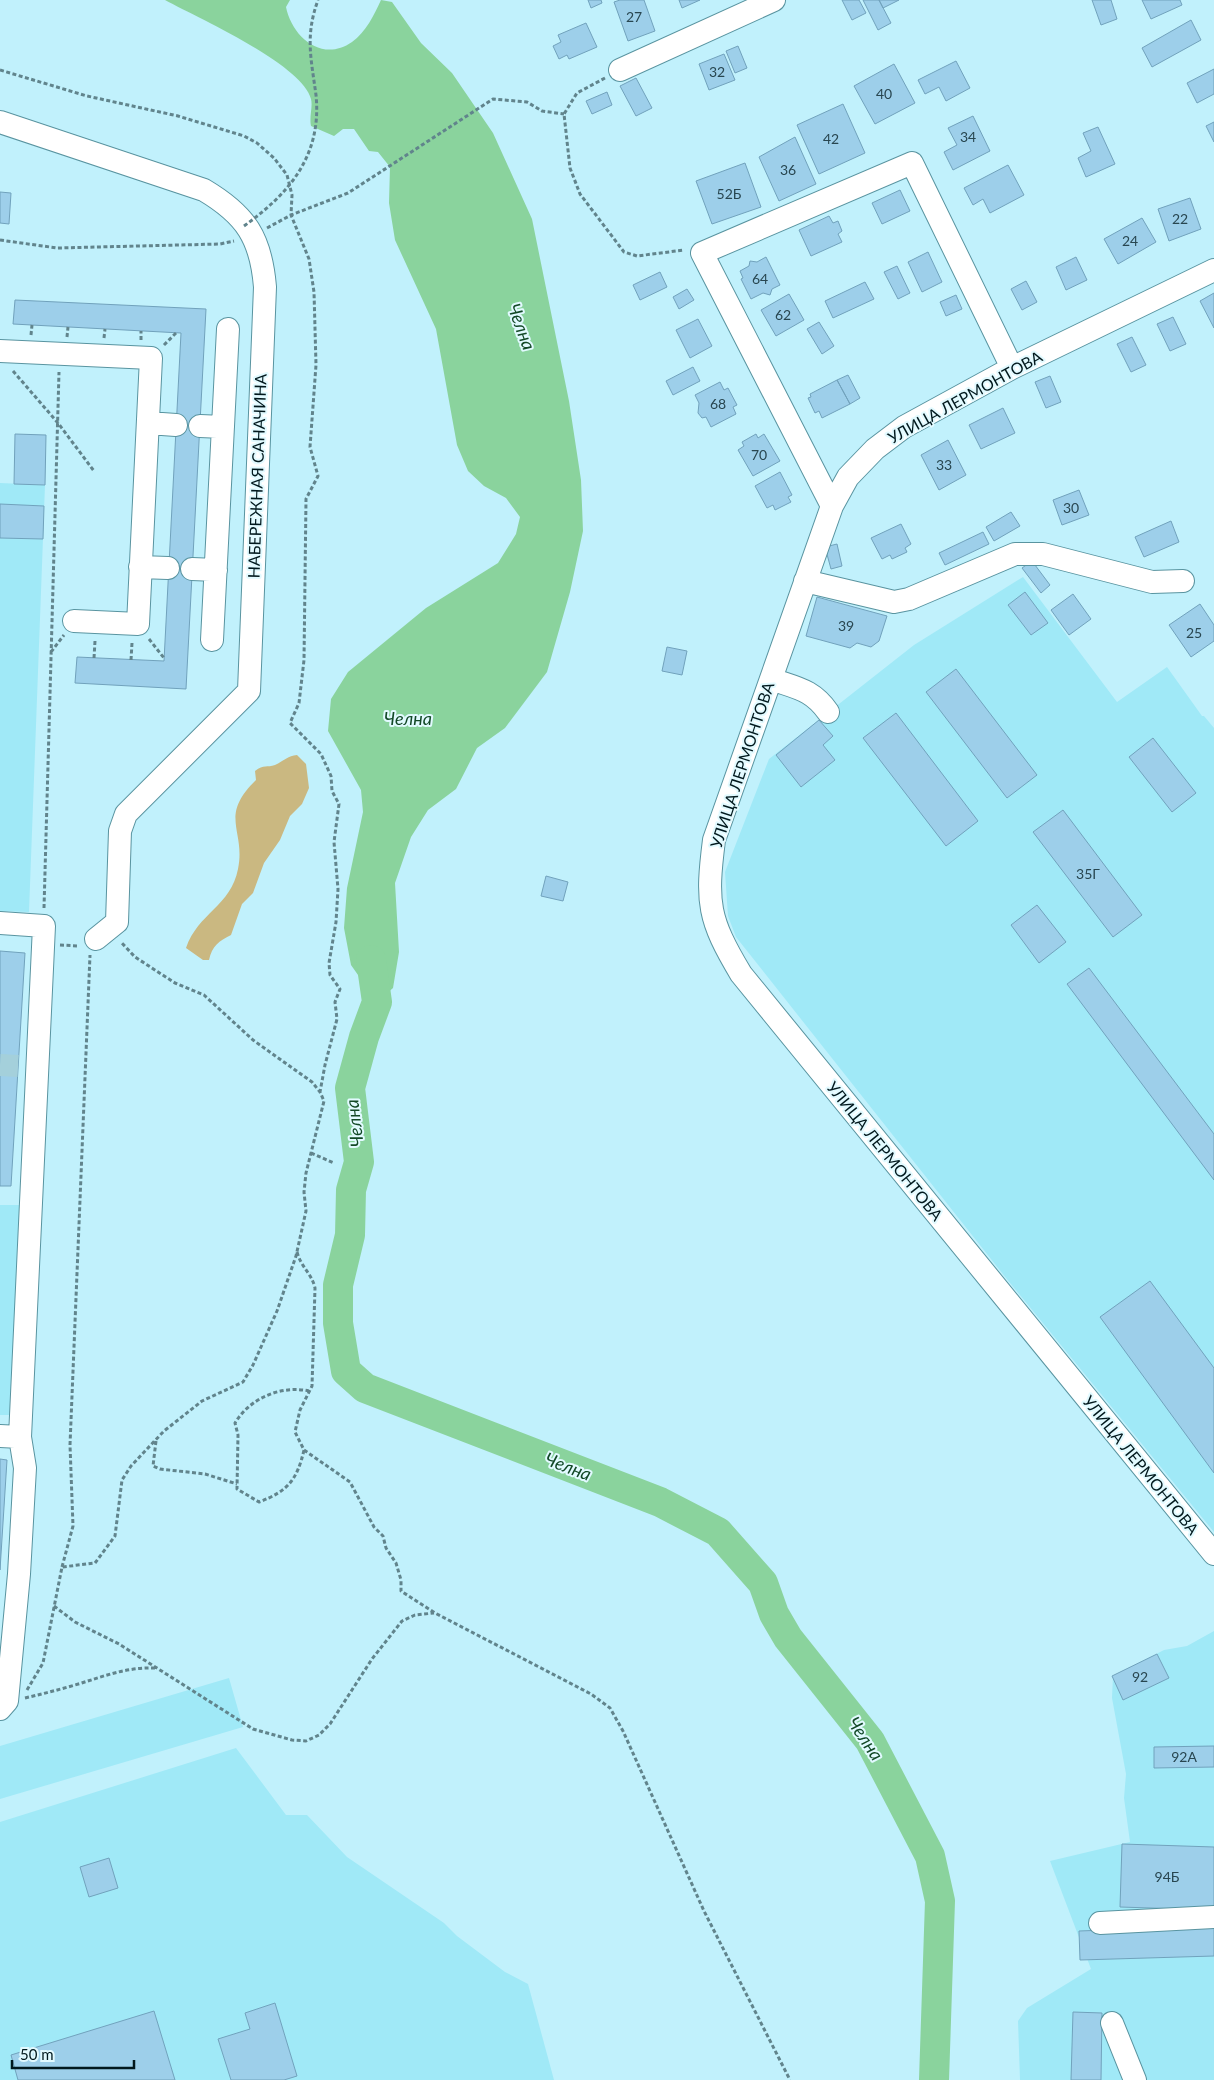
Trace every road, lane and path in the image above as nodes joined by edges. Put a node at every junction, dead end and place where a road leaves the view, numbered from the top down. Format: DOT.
graph roads {
  1 [pos="318,0"];
  2 [pos="774,0"];
  3 [pos="0,70"];
  4 [pos="620,70"];
  5 [pos="564,114"];
  6 [pos="0,122"];
  7 [pos="291,215"];
  8 [pos="249,231"];
  9 [pos="0,240"];
  10 [pos="702,253"];
  11 [pos="1214,270"];
  12 [pos="228,329"];
  13 [pos="60,354"];
  14 [pos="3,357"];
  15 [pos="1012,368"];
  16 [pos="58,423"];
  17 [pos="148,423"];
  18 [pos="176,425"];
  19 [pos="200,426"];
  20 [pos="223,427"];
  21 [pos="94,471"];
  22 [pos="832,506"];
  23 [pos="140,566"];
  24 [pos="168,568"];
  25 [pos="192,569"];
  26 [pos="216,570"];
  27 [pos="805,581"];
  28 [pos="1183,581"];
  29 [pos="74,621"];
  30 [pos="138,624"];
  31 [pos="212,640"];
  32 [pos="164,658"];
  33 [pos="771,679"];
  34 [pos="828,712"];
  35 [pos="0,923"];
  36 [pos="43,935"];
  37 [pos="102,940"];
  38 [pos="320,1092"];
  39 [pos="311,1153"];
  40 [pos="334,1163"];
  41 [pos="297,1249"];
  42 [pos="309,1391"];
  43 [pos="10,1437"];
  44 [pos="156,1439"];
  45 [pos="304,1450"];
  46 [pos="237,1484"];
  47 [pos="1214,1554"];
  48 [pos="62,1566"];
  49 [pos="9,1573"];
  50 [pos="54,1606"];
  51 [pos="435,1613"];
  52 [pos="156,1668"];
  53 [pos="4,1705"];
  54 [pos="1214,1917"];
  55 [pos="1100,1923"];
  56 [pos="1112,2024"];
  57 [pos="790,2080"];
  58 [pos="1135,2080"];
  1 -- 8 [label="path, bridge"];
  2 -- 4 [label="street"];
  3 -- 7 [label="path"];
  4 -- 5 [label="path"];
  5 -- 7 [label="path"];
  5 -- 10 [label="path"];
  6 -- 8 [label="street, НАБЕРЕЖНАЯ САНАЧИНА"];
  7 -- 8 [label="path"];
  7 -- 38 [label="path"];
  8 -- 9 [label="path"];
  8 -- 37 [label="street, НАБЕРЕЖНАЯ САНАЧИНА"];
  10 -- 15 [label="street"];
  10 -- 22 [label="street"];
  11 -- 15 [label="street, УЛИЦА ЛЕРМОНТОВА"];
  12 -- 20 [label="street"];
  13 -- 14 [label="street"];
  13 -- 16 [label="path"];
  13 -- 17 [label="street"];
  14 -- 16 [label="path"];
  15 -- 22 [label="street, УЛИЦА ЛЕРМОНТОВА"];
  16 -- 21 [label="path"];
  16 -- 36 [label="path"];
  17 -- 18 [label="street"];
  17 -- 23 [label="street"];
  19 -- 20 [label="street"];
  20 -- 26 [label="street"];
  22 -- 27 [label="street, УЛИЦА ЛЕРМОНТОВА"];
  23 -- 24 [label="street"];
  23 -- 30 [label="street"];
  25 -- 26 [label="street"];
  26 -- 31 [label="street"];
  27 -- 28 [label="street"];
  27 -- 33 [label="street, УЛИЦА ЛЕРМОНТОВА"];
  29 -- 30 [label="street"];
  30 -- 32 [label="path"];
  33 -- 34 [label="street"];
  33 -- 47 [label="street, УЛИЦА ЛЕРМОНТОВА"];
  35 -- 36 [label="street"];
  36 -- 37 [label="path"];
  36 -- 43 [label="street"];
  37 -- 38 [label="path"];
  37 -- 48 [label="path"];
  38 -- 39 [label="path"];
  39 -- 40 [label="path"];
  39 -- 41 [label="path"];
  41 -- 42 [label="path"];
  41 -- 44 [label="path"];
  42 -- 45 [label="path"];
  42 -- 46 [label="path"];
  43 -- 49 [label="street"];
  44 -- 46 [label="path"];
  44 -- 48 [label="path"];
  45 -- 46 [label="path"];
  45 -- 51 [label="path"];
  48 -- 50 [label="path"];
  49 -- 53 [label="street"];
  50 -- 52 [label="path"];
  50 -- 53 [label="path"];
  51 -- 52 [label="path"];
  51 -- 57 [label="path"];
  52 -- 53 [label="path"];
  54 -- 55 [label="street"];
  56 -- 58 [label="street"];
}
